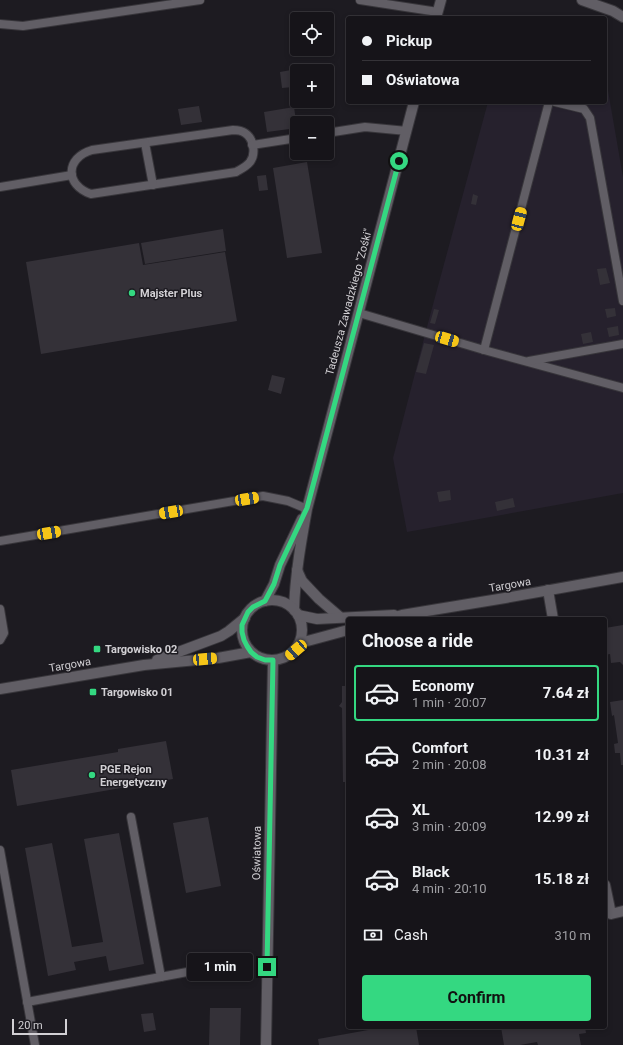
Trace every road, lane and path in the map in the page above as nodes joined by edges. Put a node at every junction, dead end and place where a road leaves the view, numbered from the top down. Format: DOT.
graph roads {
  1 [pos="200,0"];
  2 [pos="360,0"];
  3 [pos="441,0"];
  4 [pos="582,0"];
  5 [pos="437,15"];
  6 [pos="623,17"];
  7 [pos="0,24"];
  8 [pos="414,104"];
  9 [pos="548,104"];
  10 [pos="563,104"];
  11 [pos="407,131"];
  12 [pos="334,132"];
  13 [pos="290,139"];
  14 [pos="145,143"];
  15 [pos="252,145"];
  16 [pos="72,175"];
  17 [pos="153,185"];
  18 [pos="0,187"];
  19 [pos="623,301"];
  20 [pos="359,313"];
  21 [pos="623,344"];
  22 [pos="484,350"];
  23 [pos="526,362"];
  24 [pos="623,388"];
  25 [pos="307,508"];
  26 [pos="0,541"];
  27 [pos="297,570"];
  28 [pos="623,577"];
  29 [pos="548,590"];
  30 [pos="265,601"];
  31 [pos="0,609"];
  32 [pos="296,612"];
  33 [pos="402,615"];
  34 [pos="340,617"];
  35 [pos="395,617"];
  36 [pos="553,617"];
  37 [pos="245,618"];
  38 [pos="346,630"];
  39 [pos="0,640"];
  40 [pos="300,642"];
  41 [pos="251,652"];
  42 [pos="273,660"];
  43 [pos="144,665"];
  44 [pos="0,689"];
  45 [pos="131,817"];
  46 [pos="0,850"];
  47 [pos="607,895"];
  48 [pos="623,912"];
  49 [pos="246,961"];
  50 [pos="161,977"];
  51 [pos="27,1002"];
  52 [pos="35,1045"];
  53 [pos="266,1045"];
  1 -- 7 [label="lane"];
  2 -- 5 [label="lane"];
  3 -- 5 [label="street"];
  4 -- 6 [label="street"];
  8 -- 11 [label="street, Tadeusza Zawadzkiego \"Zośki\""];
  9 -- 22 [label="lane"];
  10 -- 19 [label="lane"];
  11 -- 12 [label="lane"];
  11 -- 20 [label="street, Tadeusza Zawadzkiego \"Zośki\""];
  13 -- 15 [label="lane"];
  14 -- 15 [label="lane"];
  14 -- 16 [label="lane"];
  14 -- 17 [label="lane"];
  15 -- 17 [label="lane"];
  16 -- 17 [label="lane"];
  16 -- 18 [label="lane"];
  20 -- 22 [label="lane"];
  20 -- 25 [label="street, Tadeusza Zawadzkiego \"Zośki\""];
  21 -- 23 [label="lane"];
  22 -- 23 [label="lane"];
  23 -- 24 [label="lane"];
  25 -- 26 [label="lane"];
  25 -- 27 [label="street, Tadeusza Zawadzkiego \"Zośki\""];
  25 -- 30 [label="street, Tadeusza Zawadzkiego \"Zośki\""];
  27 -- 32 [label="street, Tadeusza Zawadzkiego \"Zośki\""];
  27 -- 34 [label="street"];
  28 -- 29 [label="street, Targowa"];
  29 -- 33 [label="street, Targowa"];
  29 -- 36 [label="street"];
  30 -- 32 [label="street"];
  30 -- 37 [label="street"];
  31 -- 39 [label="lane"];
  32 -- 34 [label="street, Targowa"];
  32 -- 40 [label="street"];
  33 -- 34 [label="street, Targowa"];
  33 -- 35 [label="street, Targowa"];
  37 -- 41 [label="street"];
  37 -- 43 [label="street, Targowa"];
  38 -- 40 [label="street"];
  40 -- 42 [label="street"];
  41 -- 42 [label="street"];
  41 -- 43 [label="street, Targowa"];
  42 -- 53 [label="street, Oświatowa"];
  43 -- 44 [label="street, Targowa"];
  45 -- 50 [label="lane"];
  46 -- 51 [label="lane"];
  47 -- 48 [label="street"];
  49 -- 50 [label="lane"];
  50 -- 51 [label="lane"];
  51 -- 52 [label="lane"];
}
